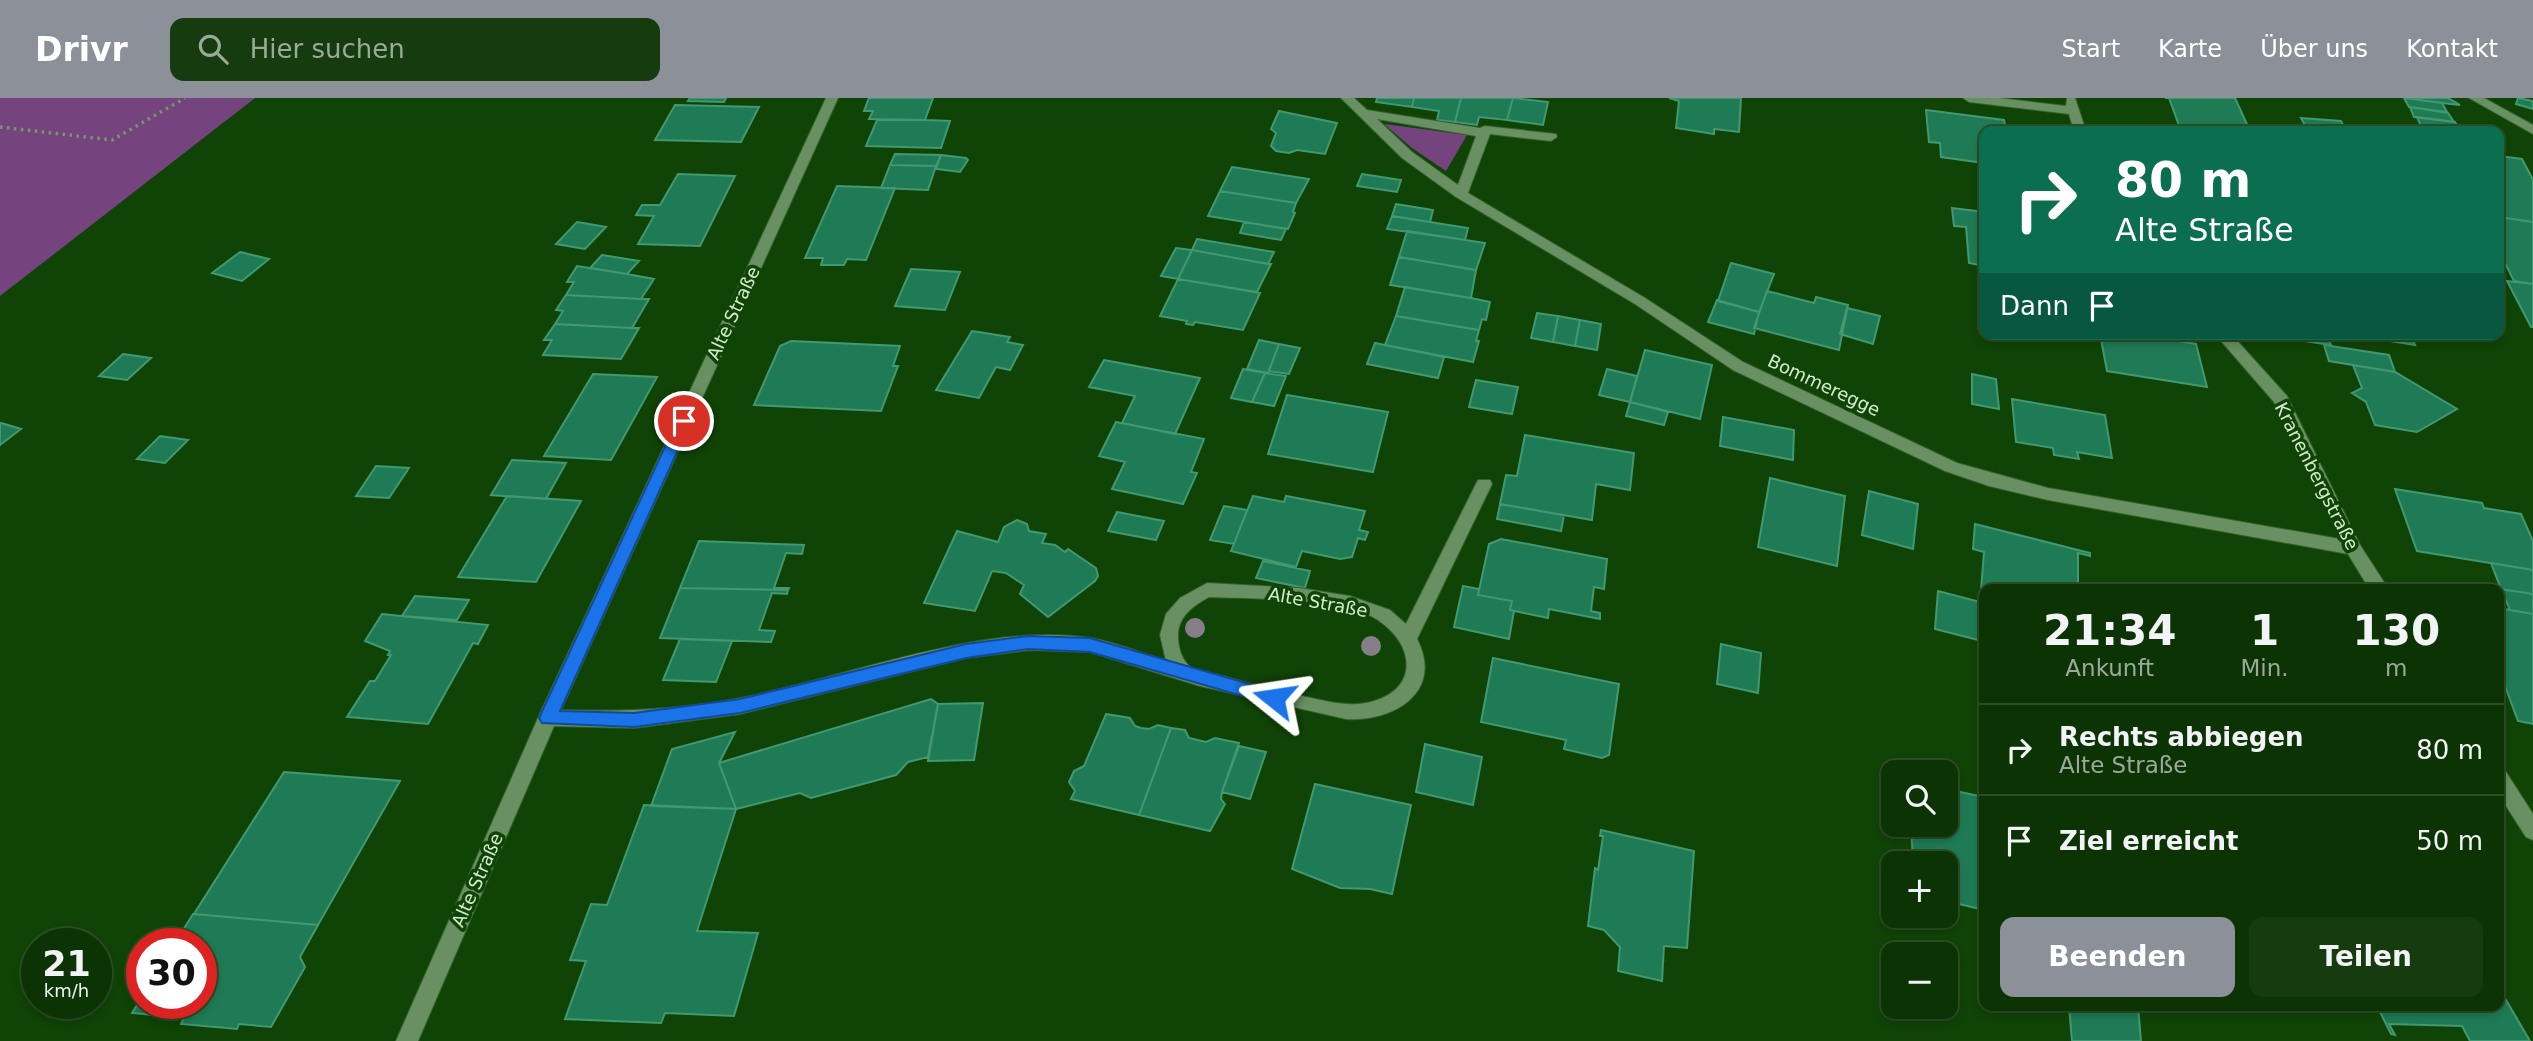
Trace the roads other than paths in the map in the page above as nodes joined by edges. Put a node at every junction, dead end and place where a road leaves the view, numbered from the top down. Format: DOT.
graph roads {
  1 [pos="832,98"];
  2 [pos="1348,98"];
  3 [pos="1969,98"];
  4 [pos="2475,98"];
  5 [pos="2072,104"];
  6 [pos="1363,113"];
  7 [pos="2079,126"];
  8 [pos="2533,130"];
  9 [pos="1484,133"];
  10 [pos="1551,137"];
  11 [pos="1461,194"];
  12 [pos="2228,340"];
  13 [pos="1484,484"];
  14 [pos="2353,548"];
  15 [pos="2376,584"];
  16 [pos="1408,638"];
  17 [pos="1187,675"];
  18 [pos="548,718"];
  19 [pos="2504,786"];
  20 [pos="2533,831"];
  21 [pos="407,1041"];
  1 -- 18 [label="street, Alte Straße"];
  2 -- 6 [label="street, Bommeregge"];
  3 -- 5 [label="street"];
  4 -- 8 [label="street"];
  5 -- 7 [label="street"];
  6 -- 9 [label="street"];
  6 -- 11 [label="street, Bommeregge"];
  9 -- 10 [label="street"];
  9 -- 11 [label="street"];
  11 -- 14 [label="street, Bommeregge"];
  12 -- 14 [label="street, Kranenbergstraße"];
  13 -- 16 [label="street"];
  14 -- 15 [label="street, Kranenbergstraße"];
  16 -- 17 [label="street"];
  16 -- 17 [label="street, Alte Straße"];
  17 -- 18 [label="street"];
  18 -- 21 [label="street, Alte Straße"];
  19 -- 20 [label="street"];
}
